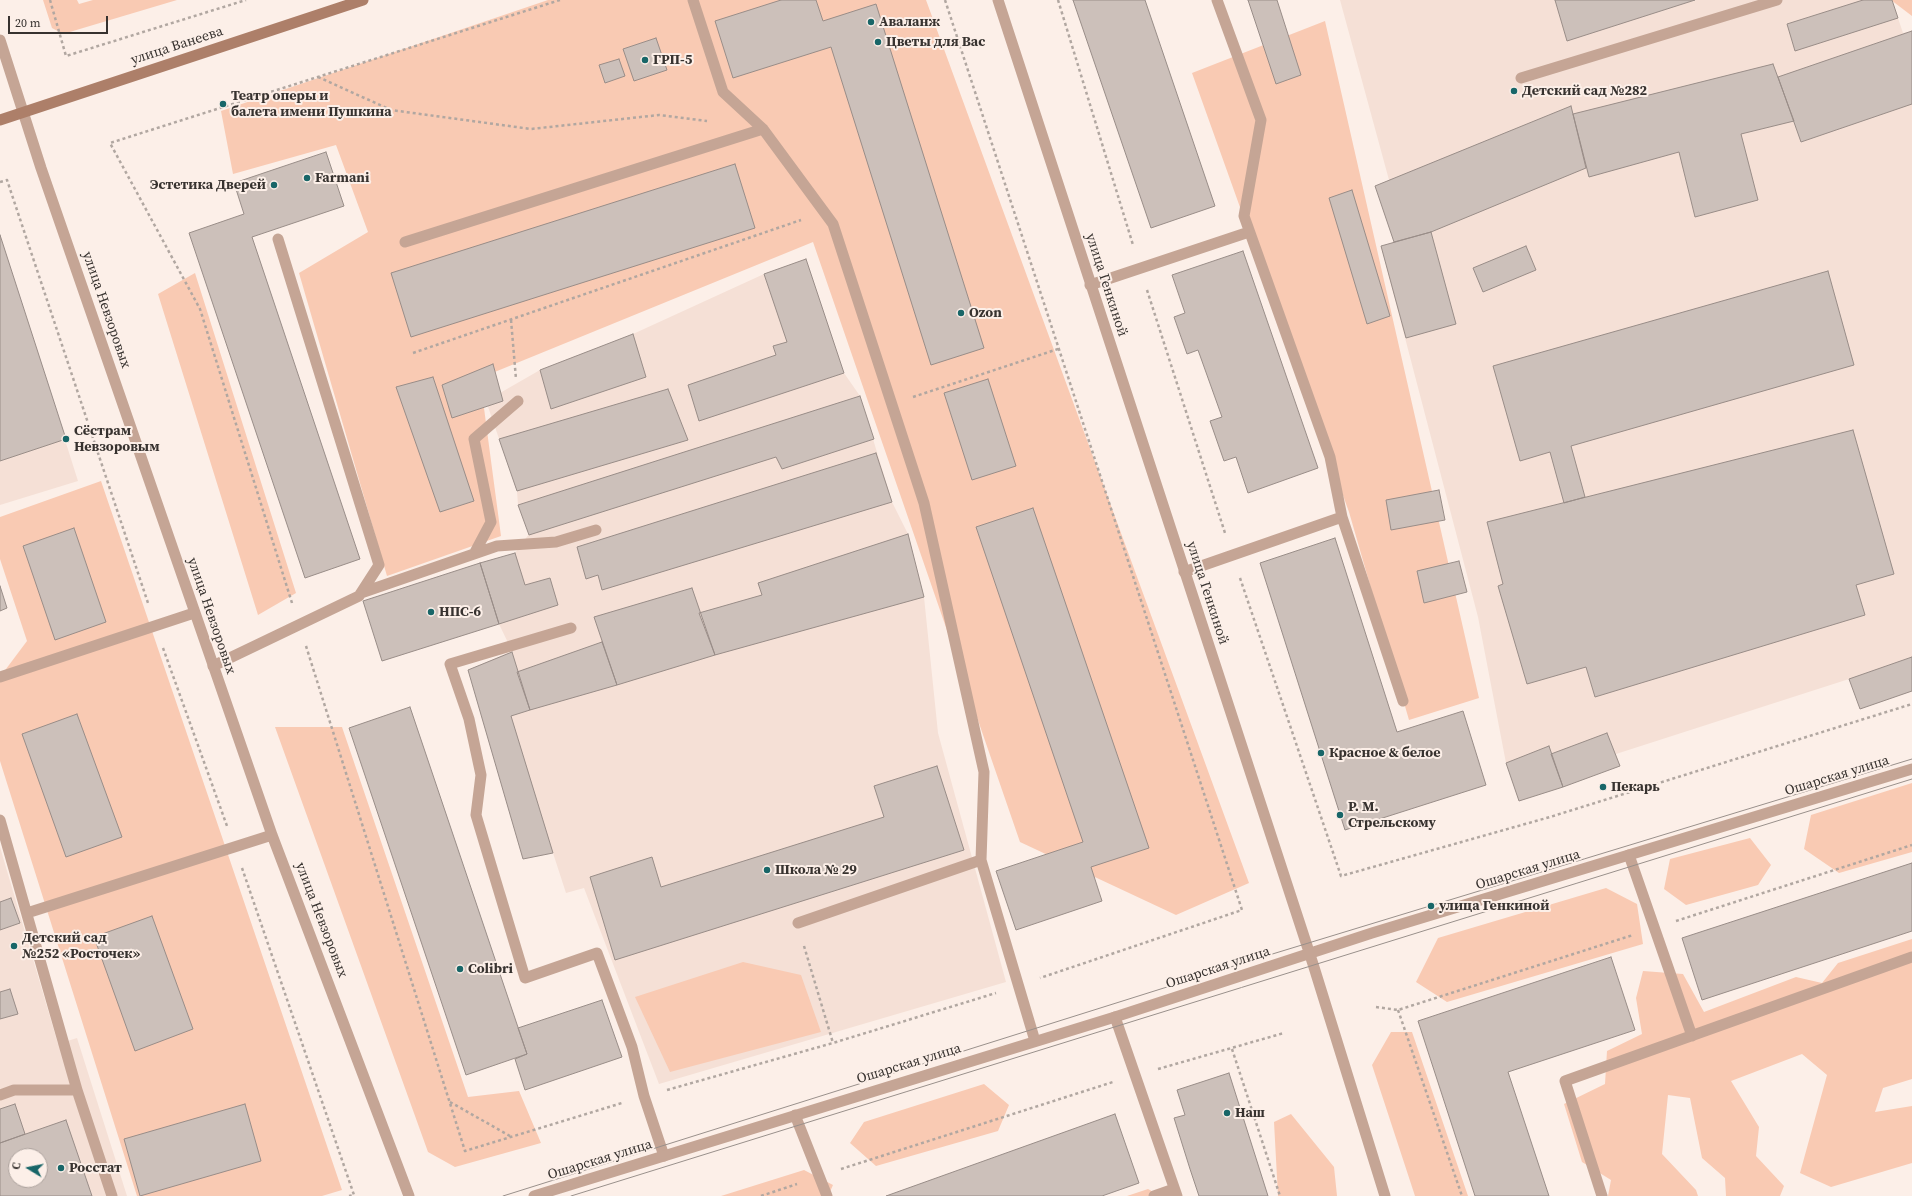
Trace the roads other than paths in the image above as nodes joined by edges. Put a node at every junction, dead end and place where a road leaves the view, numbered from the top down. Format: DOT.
graph roads {
  1 [pos="363,0"];
  2 [pos="693,0"];
  3 [pos="998,0"];
  4 [pos="1217,0"];
  5 [pos="1777,0"];
  6 [pos="0,40"];
  7 [pos="1521,78"];
  8 [pos="22,112"];
  9 [pos="0,120"];
  10 [pos="763,129"];
  11 [pos="1249,232"];
  12 [pos="278,239"];
  13 [pos="405,242"];
  14 [pos="1090,285"];
  15 [pos="518,401"];
  16 [pos="1342,517"];
  17 [pos="596,530"];
  18 [pos="474,554"];
  19 [pos="1184,572"];
  20 [pos="361,593"];
  21 [pos="194,613"];
  22 [pos="571,628"];
  23 [pos="213,666"];
  24 [pos="0,677"];
  25 [pos="1403,701"];
  26 [pos="1912,769"];
  27 [pos="0,820"];
  28 [pos="272,835"];
  29 [pos="1629,855"];
  30 [pos="981,860"];
  31 [pos="27,914"];
  32 [pos="798,923"];
  33 [pos="1309,954"];
  34 [pos="1912,957"];
  35 [pos="1115,1017"];
  36 [pos="1692,1036"];
  37 [pos="1035,1041"];
  38 [pos="77,1090"];
  39 [pos="0,1095"];
  40 [pos="795,1115"];
  41 [pos="664,1156"];
  42 [pos="1176,1192"];
  43 [pos="112,1196"];
  44 [pos="409,1196"];
  45 [pos="534,1196"];
  46 [pos="827,1196"];
  47 [pos="1154,1196"];
  48 [pos="1386,1196"];
  49 [pos="1602,1196"];
  1 -- 8 [label="main road, улица Ванеева"];
  2 -- 10 [label="street"];
  3 -- 14 [label="street, улица Генкиной"];
  4 -- 11 [label="street"];
  5 -- 7 [label="street"];
  6 -- 8 [label="street, улица Невзоровых"];
  8 -- 9 [label="main road, улица Ванеева"];
  8 -- 21 [label="street, улица Невзоровых"];
  10 -- 13 [label="street"];
  10 -- 30 [label="street"];
  11 -- 14 [label="street"];
  11 -- 16 [label="street"];
  12 -- 20 [label="street"];
  14 -- 19 [label="street, улица Генкиной"];
  15 -- 18 [label="street"];
  16 -- 19 [label="street"];
  16 -- 25 [label="street"];
  17 -- 18 [label="street"];
  18 -- 20 [label="street"];
  19 -- 33 [label="street, улица Генкиной"];
  20 -- 23 [label="street"];
  21 -- 23 [label="street, улица Невзоровых"];
  21 -- 24 [label="street"];
  22 -- 41 [label="street"];
  23 -- 28 [label="street, улица Невзоровых"];
  26 -- 29 [label="street, Ошарская улица"];
  27 -- 31 [label="street"];
  28 -- 31 [label="street"];
  28 -- 44 [label="street, улица Невзоровых"];
  29 -- 33 [label="street, Ошарская улица"];
  29 -- 36 [label="street"];
  30 -- 32 [label="street"];
  30 -- 37 [label="street"];
  31 -- 38 [label="street"];
  33 -- 35 [label="street, Ошарская улица"];
  33 -- 48 [label="street, улица Генкиной"];
  34 -- 36 [label="street"];
  35 -- 37 [label="street, Ошарская улица"];
  35 -- 42 [label="street"];
  36 -- 49 [label="street"];
  37 -- 40 [label="street, Ошарская улица"];
  38 -- 39 [label="street"];
  38 -- 43 [label="street"];
  40 -- 41 [label="street, Ошарская улица"];
  40 -- 46 [label="street"];
  41 -- 45 [label="street, Ошарская улица"];
  42 -- 47 [label="street"];
}
